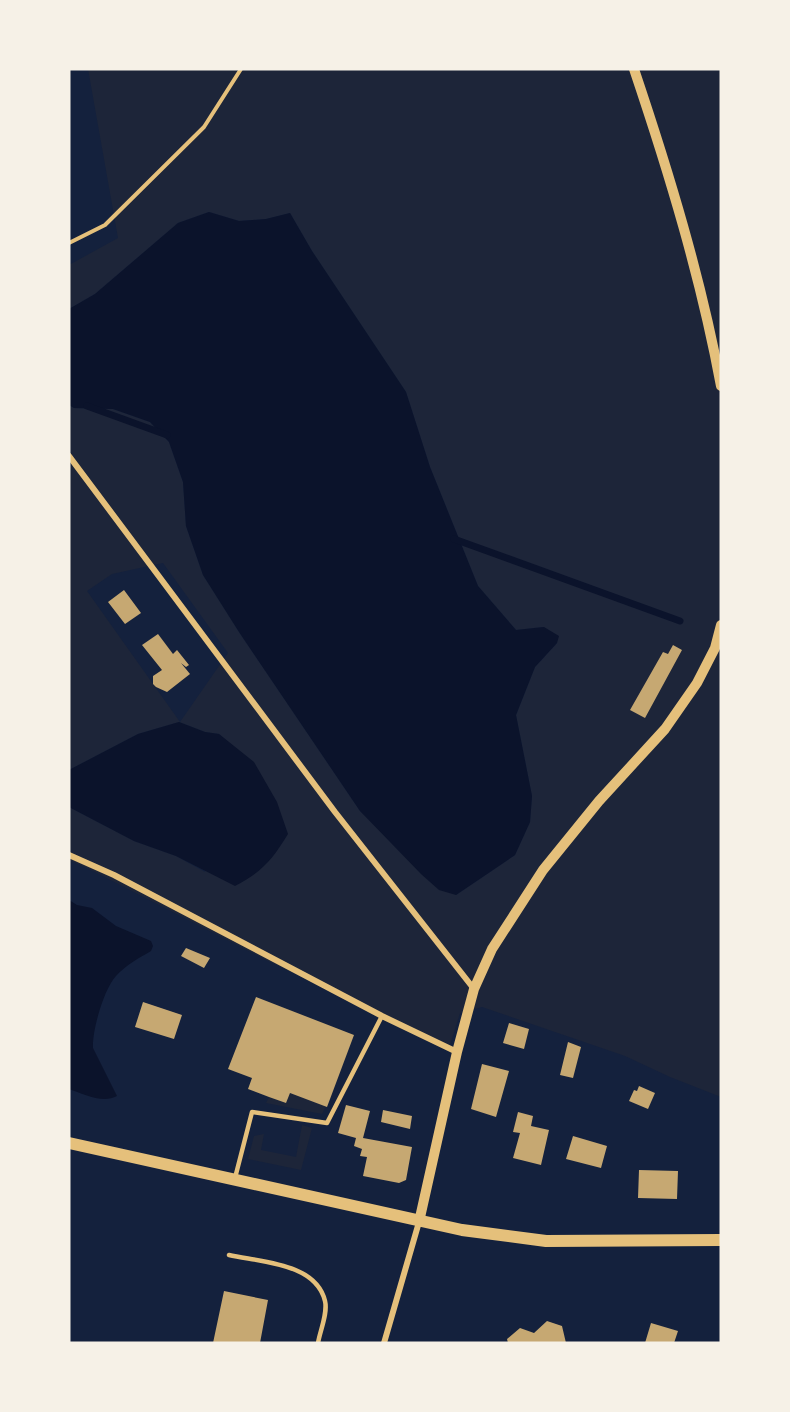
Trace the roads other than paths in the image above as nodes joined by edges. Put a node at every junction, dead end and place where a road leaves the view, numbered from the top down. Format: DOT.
graph roads {
  1 [pos="634,69"];
  2 [pos="721,386"];
  3 [pos="69,456"];
  4 [pos="721,625"];
  5 [pos="69,855"];
  6 [pos="474,989"];
  7 [pos="382,1016"];
  8 [pos="457,1052"];
  9 [pos="69,1143"];
  10 [pos="235,1180"];
  11 [pos="419,1222"];
  12 [pos="721,1240"];
  13 [pos="229,1255"];
  14 [pos="318,1343"];
  15 [pos="384,1343"];
  1 -- 2 [label="street"];
  3 -- 6 [label="street"];
  4 -- 6 [label="street"];
  5 -- 7 [label="street"];
  6 -- 8 [label="street"];
  7 -- 8 [label="street"];
  7 -- 10 [label="lane"];
  8 -- 11 [label="street"];
  9 -- 10 [label="main road"];
  10 -- 11 [label="main road"];
  11 -- 12 [label="main road"];
  11 -- 15 [label="street"];
  13 -- 14 [label="lane"];
}
